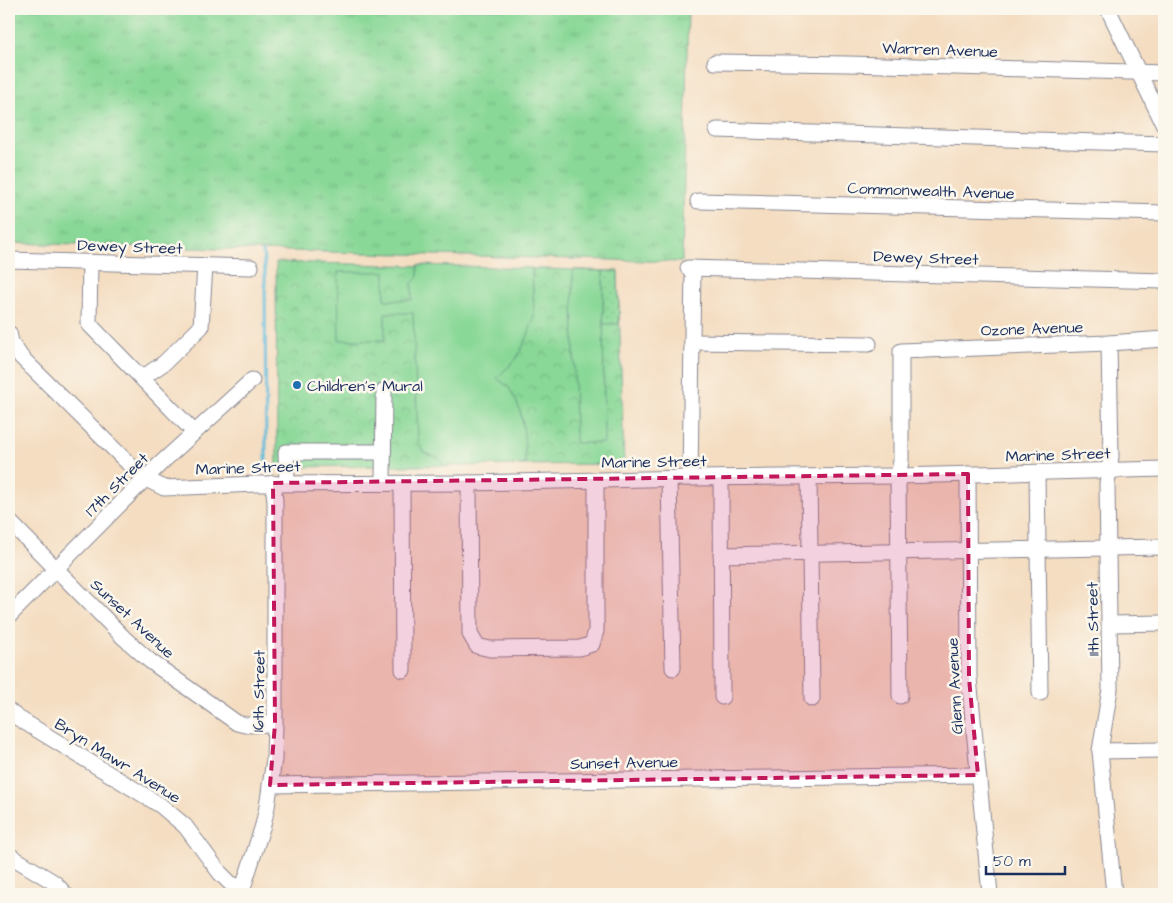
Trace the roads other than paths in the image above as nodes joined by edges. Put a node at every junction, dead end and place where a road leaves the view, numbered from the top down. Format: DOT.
graph roads {
  1 [pos="1108,9"];
  2 [pos="715,62"];
  3 [pos="1139,73"];
  4 [pos="1164,73"];
  5 [pos="1164,125"];
  6 [pos="717,130"];
  7 [pos="1164,144"];
  8 [pos="698,201"];
  9 [pos="1164,213"];
  10 [pos="9,260"];
  11 [pos="90,262"];
  12 [pos="205,266"];
  13 [pos="251,267"];
  14 [pos="1164,281"];
  15 [pos="9,333"];
  16 [pos="1164,339"];
  17 [pos="692,342"];
  18 [pos="1109,343"];
  19 [pos="869,344"];
  20 [pos="142,378"];
  21 [pos="252,380"];
  22 [pos="384,391"];
  23 [pos="194,432"];
  24 [pos="383,452"];
  25 [pos="1164,469"];
  26 [pos="1110,471"];
  27 [pos="1038,473"];
  28 [pos="968,474"];
  29 [pos="898,476"];
  30 [pos="809,477"];
  31 [pos="690,478"];
  32 [pos="720,478"];
  33 [pos="146,479"];
  34 [pos="669,479"];
  35 [pos="596,480"];
  36 [pos="280,483"];
  37 [pos="383,483"];
  38 [pos="469,483"];
  39 [pos="402,484"];
  40 [pos="9,520"];
  41 [pos="1164,547"];
  42 [pos="1109,548"];
  43 [pos="1039,550"];
  44 [pos="968,551"];
  45 [pos="898,552"];
  46 [pos="810,553"];
  47 [pos="721,555"];
  48 [pos="56,569"];
  49 [pos="9,616"];
  50 [pos="1164,623"];
  51 [pos="1110,624"];
  52 [pos="673,668"];
  53 [pos="403,670"];
  54 [pos="1040,693"];
  55 [pos="900,696"];
  56 [pos="722,697"];
  57 [pos="812,699"];
  58 [pos="9,711"];
  59 [pos="276,724"];
  60 [pos="1164,750"];
  61 [pos="1100,751"];
  62 [pos="978,774"];
  63 [pos="270,785"];
  64 [pos="9,855"];
  65 [pos="242,892"];
  66 [pos="65,894"];
  67 [pos="990,894"];
  68 [pos="1114,894"];
  1 -- 3 [label="street"];
  2 -- 3 [label="street, Warren Avenue"];
  3 -- 4 [label="street, Warren Avenue"];
  3 -- 5 [label="street"];
  6 -- 7 [label="street"];
  8 -- 9 [label="street, Commonwealth Avenue"];
  10 -- 11 [label="street, Dewey Street"];
  11 -- 12 [label="street, Dewey Street"];
  11 -- 20 [label="street"];
  12 -- 13 [label="street, Dewey Street"];
  12 -- 20 [label="street"];
  14 -- 17 [label="street, Dewey Street"];
  15 -- 33 [label="street"];
  16 -- 18 [label="street, Ozone Avenue"];
  17 -- 19 [label="street"];
  17 -- 31 [label="street"];
  18 -- 26 [label="street, 11th Street"];
  18 -- 29 [label="street, Ozone Avenue"];
  20 -- 23 [label="street"];
  21 -- 23 [label="street, 17th Street"];
  22 -- 24 [label="street"];
  23 -- 33 [label="street, 17th Street"];
  24 -- 36 [label="street, 16th Street"];
  24 -- 37 [label="street"];
  25 -- 26 [label="street, Marine Street"];
  26 -- 27 [label="street, Marine Street"];
  26 -- 42 [label="street, 11th Street"];
  27 -- 28 [label="street, Marine Street"];
  27 -- 43 [label="street"];
  28 -- 29 [label="street, Marine Street"];
  28 -- 44 [label="street, Glenn Avenue"];
  29 -- 30 [label="street, Marine Street"];
  29 -- 45 [label="street"];
  30 -- 32 [label="street, Marine Street"];
  30 -- 46 [label="street"];
  31 -- 32 [label="street, Marine Street"];
  31 -- 34 [label="street, Marine Street"];
  32 -- 47 [label="street"];
  33 -- 36 [label="street, Marine Street"];
  33 -- 48 [label="street, 17th Street"];
  34 -- 35 [label="street, Marine Street"];
  34 -- 52 [label="street"];
  35 -- 38 [label="street, Marine Street"];
  35 -- 38 [label="street"];
  36 -- 37 [label="street, Marine Street"];
  36 -- 59 [label="street, 16th Street"];
  37 -- 39 [label="street, Marine Street"];
  38 -- 39 [label="street, Marine Street"];
  39 -- 53 [label="street"];
  40 -- 48 [label="street, Sunset Avenue"];
  41 -- 42 [label="street"];
  42 -- 43 [label="street"];
  42 -- 51 [label="street, 11th Street"];
  43 -- 44 [label="street"];
  43 -- 54 [label="street"];
  44 -- 45 [label="street"];
  44 -- 62 [label="street, Glenn Avenue"];
  45 -- 46 [label="street"];
  45 -- 55 [label="street"];
  46 -- 47 [label="street"];
  46 -- 57 [label="street"];
  47 -- 56 [label="street"];
  48 -- 49 [label="street, 17th Street"];
  48 -- 59 [label="street, Sunset Avenue"];
  50 -- 51 [label="street"];
  51 -- 61 [label="street, 11th Street"];
  58 -- 65 [label="street, Bryn Mawr Avenue"];
  59 -- 63 [label="street, 16th Street"];
  60 -- 61 [label="street"];
  61 -- 68 [label="street, 11th Street"];
  62 -- 63 [label="street, Sunset Avenue"];
  62 -- 67 [label="street, Glenn Avenue"];
  63 -- 65 [label="street, 16th Street"];
  64 -- 66 [label="street"];
}
